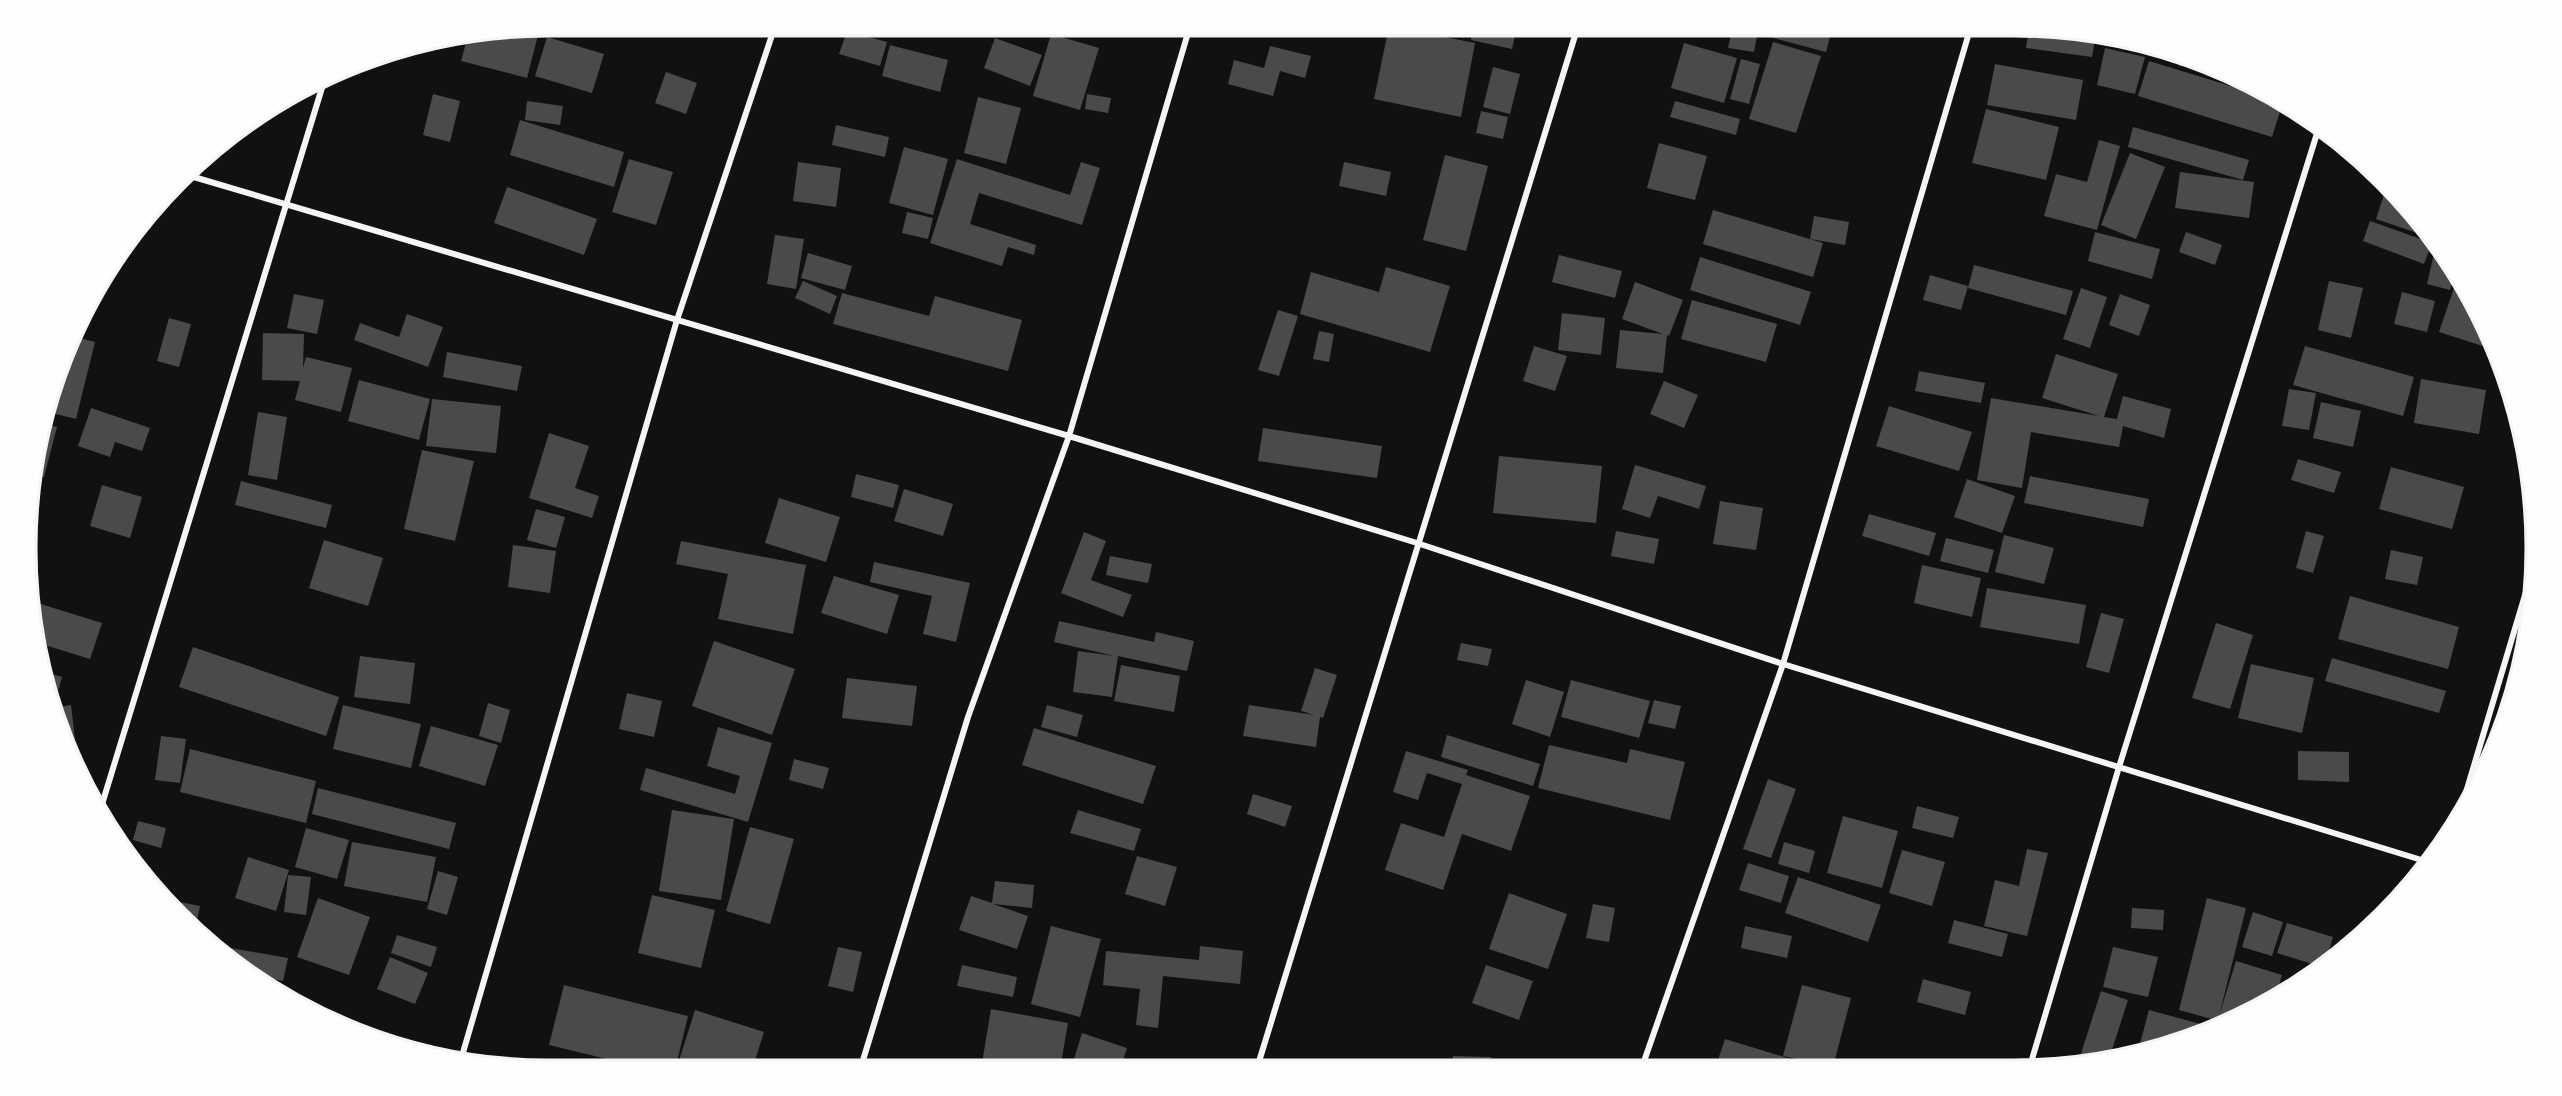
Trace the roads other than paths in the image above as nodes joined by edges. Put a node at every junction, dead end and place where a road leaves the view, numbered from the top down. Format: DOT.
graph roads {
  1 [pos="771,36"];
  2 [pos="1187,36"];
  3 [pos="1575,36"];
  4 [pos="1968,36"];
  5 [pos="322,89"];
  6 [pos="2316,135"];
  7 [pos="195,177"];
  8 [pos="287,204"];
  9 [pos="677,320"];
  10 [pos="1068,436"];
  11 [pos="1417,543"];
  12 [pos="2523,601"];
  13 [pos="1783,664"];
  14 [pos="2119,767"];
  15 [pos="2470,781"];
  16 [pos="103,801"];
  17 [pos="2420,860"];
  18 [pos="463,1053"];
  19 [pos="2032,1059"];
  20 [pos="863,1060"];
  21 [pos="1259,1060"];
  22 [pos="1644,1060"];
  1 -- 9 [label="street"];
  2 -- 10 [label="street"];
  3 -- 11 [label="street"];
  4 -- 13 [label="street"];
  5 -- 8 [label="street"];
  6 -- 14 [label="street"];
  7 -- 8 [label="street"];
  8 -- 9 [label="street"];
  8 -- 16 [label="street"];
  9 -- 10 [label="street"];
  9 -- 18 [label="street"];
  10 -- 11 [label="street"];
  10 -- 20 [label="street"];
  11 -- 13 [label="street"];
  11 -- 21 [label="street"];
  12 -- 15 [label="street"];
  13 -- 14 [label="street"];
  13 -- 22 [label="street"];
  14 -- 17 [label="street"];
  14 -- 19 [label="street"];
}
